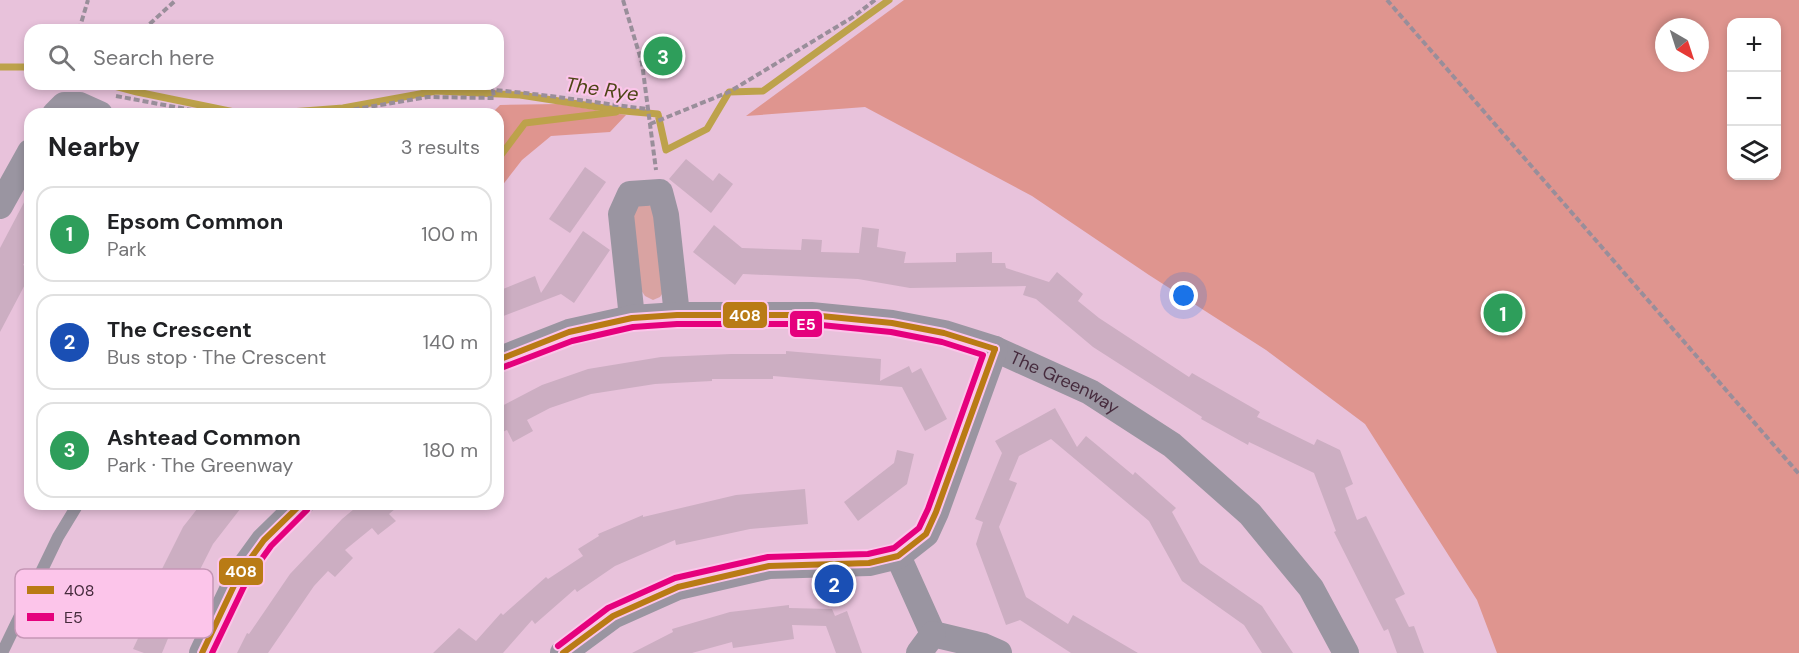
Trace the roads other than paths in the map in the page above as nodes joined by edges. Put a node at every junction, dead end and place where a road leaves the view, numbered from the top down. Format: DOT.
graph roads {
  1 [pos="105,104"];
  2 [pos="61,108"];
  3 [pos="24,163"];
  4 [pos="0,206"];
  5 [pos="677,315"];
  6 [pos="632,318"];
  7 [pos="994,349"];
  8 [pos="504,358"];
  9 [pos="74,510"];
  10 [pos="295,510"];
  11 [pos="898,556"];
  12 [pos="43,569"];
  13 [pos="15,626"];
  14 [pos="213,630"];
  15 [pos="209,638"];
  16 [pos="926,643"];
  17 [pos="2,653"];
  18 [pos="202,653"];
  19 [pos="563,653"];
  20 [pos="999,653"];
  21 [pos="1346,653"];
  1 -- 2 [label="street"];
  3 -- 4 [label="street"];
  5 -- 6 [label="street, The Greenway"];
  5 -- 6 [label="street"];
  5 -- 7 [label="street, The Greenway"];
  6 -- 8 [label="street, The Greenway"];
  7 -- 11 [label="street"];
  7 -- 21 [label="street, The Greenway"];
  9 -- 12 [label="lane"];
  10 -- 14 [label="street"];
  11 -- 16 [label="street"];
  11 -- 19 [label="street"];
  13 -- 17 [label="lane"];
  15 -- 18 [label="street"];
  16 -- 20 [label="street"];
}
